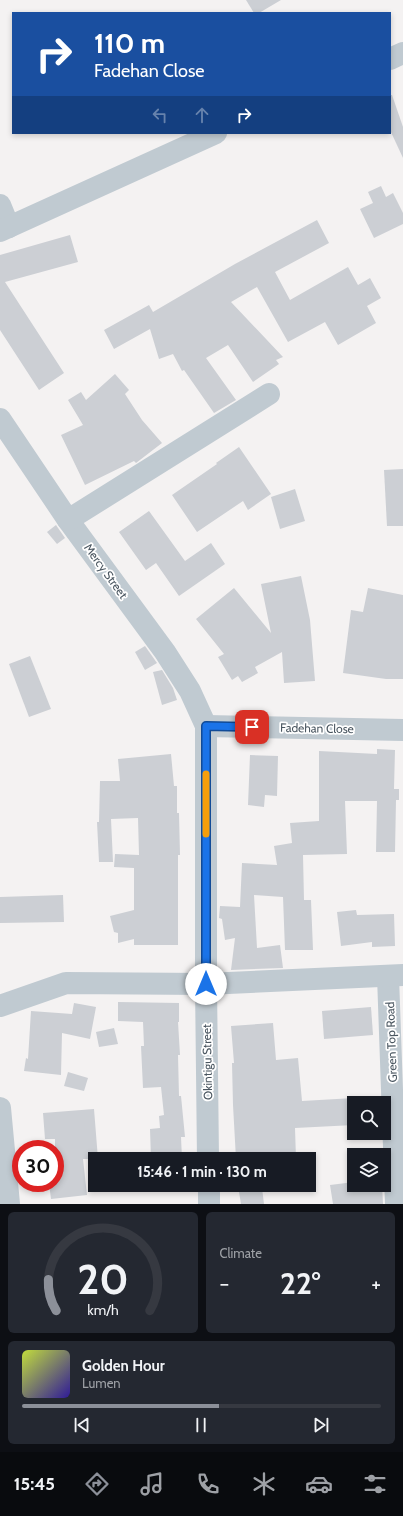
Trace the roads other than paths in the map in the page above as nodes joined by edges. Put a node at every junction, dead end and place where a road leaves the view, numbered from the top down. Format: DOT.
graph roads {
  1 [pos="403,53"];
  2 [pos="391,59"];
  3 [pos="214,134"];
  4 [pos="0,205"];
  5 [pos="5,229"];
  6 [pos="269,394"];
  7 [pos="0,419"];
  8 [pos="68,520"];
  9 [pos="206,726"];
  10 [pos="403,730"];
  11 [pos="396,975"];
  12 [pos="206,984"];
  13 [pos="0,1006"];
  14 [pos="0,1108"];
  15 [pos="208,1152"];
  16 [pos="209,1192"];
  17 [pos="9,1204"];
  18 [pos="209,1204"];
  19 [pos="396,1204"];
  1 -- 2 [label="street"];
  3 -- 5 [label="street"];
  4 -- 5 [label="street"];
  6 -- 8 [label="street"];
  7 -- 8 [label="street, Mercy Street"];
  8 -- 9 [label="street, Mercy Street"];
  9 -- 10 [label="street, Fadehan Close"];
  9 -- 12 [label="street, Okintigu Street"];
  11 -- 12 [label="street"];
  11 -- 19 [label="street, Green Top Road"];
  12 -- 13 [label="street"];
  12 -- 15 [label="street, Okintigu Street"];
  14 -- 17 [label="street"];
  16 -- 18 [label="street"];
}
